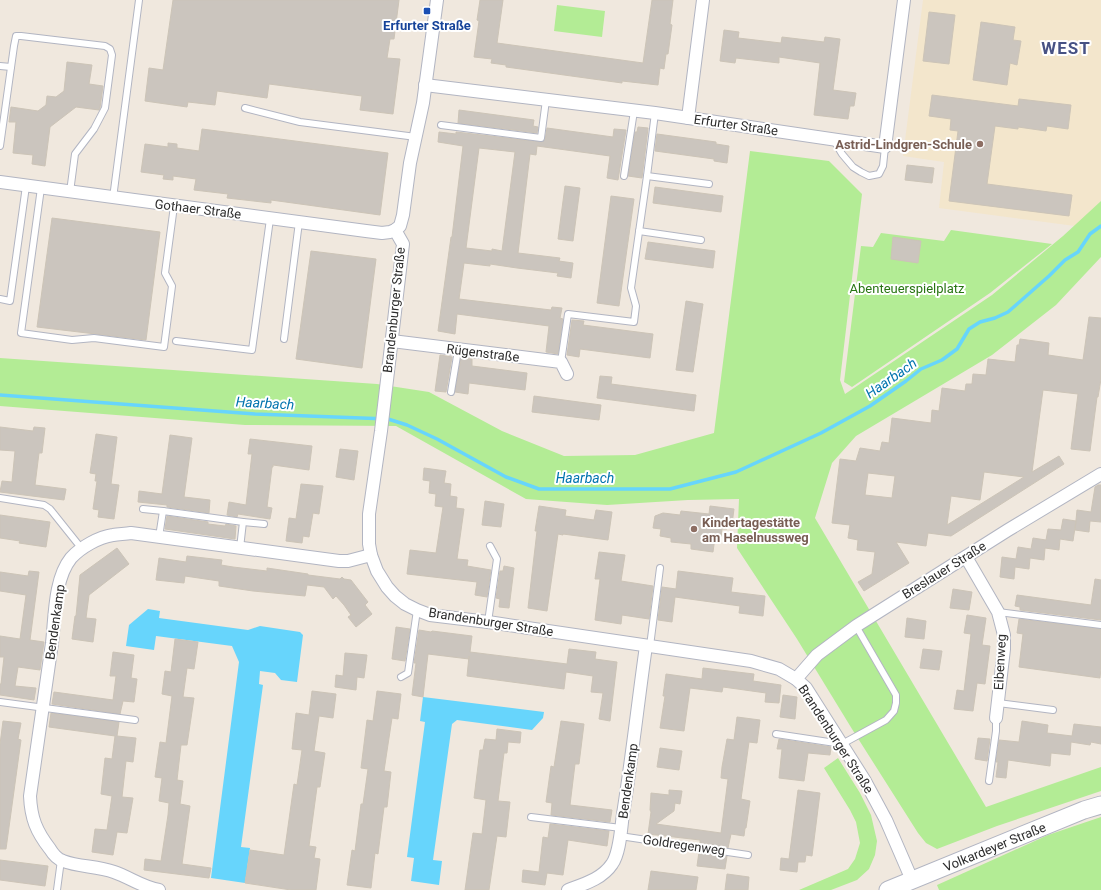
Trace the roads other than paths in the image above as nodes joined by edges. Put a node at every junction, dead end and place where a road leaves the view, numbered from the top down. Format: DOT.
graph roads {
  1 [pos="139,0"];
  2 [pos="437,0"];
  3 [pos="704,0"];
  4 [pos="904,0"];
  5 [pos="0,66"];
  6 [pos="11,68"];
  7 [pos="425,85"];
  8 [pos="546,100"];
  9 [pos="245,108"];
  10 [pos="634,111"];
  11 [pos="655,113"];
  12 [pos="688,118"];
  13 [pos="441,125"];
  14 [pos="416,137"];
  15 [pos="833,139"];
  16 [pos="0,146"];
  17 [pos="885,147"];
  18 [pos="624,176"];
  19 [pos="647,176"];
  20 [pos="0,182"];
  21 [pos="709,184"];
  22 [pos="26,186"];
  23 [pos="41,188"];
  24 [pos="70,192"];
  25 [pos="113,198"];
  26 [pos="174,206"];
  27 [pos="270,218"];
  28 [pos="299,222"];
  29 [pos="395,230"];
  30 [pos="639,231"];
  31 [pos="701,240"];
  32 [pos="0,300"];
  33 [pos="284,339"];
  34 [pos="176,341"];
  35 [pos="392,341"];
  36 [pos="458,350"];
  37 [pos="561,362"];
  38 [pos="566,374"];
  39 [pos="452,392"];
  40 [pos="1101,474"];
  41 [pos="0,498"];
  42 [pos="143,509"];
  43 [pos="162,511"];
  44 [pos="244,522"];
  45 [pos="264,524"];
  46 [pos="159,537"];
  47 [pos="490,546"];
  48 [pos="240,548"];
  49 [pos="82,549"];
  50 [pos="371,555"];
  51 [pos="966,557"];
  52 [pos="660,568"];
  53 [pos="417,610"];
  54 [pos="998,612"];
  55 [pos="488,622"];
  56 [pos="1101,625"];
  57 [pos="856,626"];
  58 [pos="648,646"];
  59 [pos="401,677"];
  60 [pos="796,679"];
  61 [pos="0,702"];
  62 [pos="998,703"];
  63 [pos="42,708"];
  64 [pos="1053,710"];
  65 [pos="996,718"];
  66 [pos="135,720"];
  67 [pos="776,734"];
  68 [pos="842,744"];
  69 [pos="989,781"];
  70 [pos="1101,805"];
  71 [pos="531,817"];
  72 [pos="621,832"];
  73 [pos="748,855"];
  74 [pos="61,860"];
  75 [pos="912,880"];
  76 [pos="57,890"];
  77 [pos="159,890"];
  78 [pos="568,890"];
  79 [pos="888,890"];
  1 -- 25 [label="lane"];
  2 -- 7 [label="street, Brandenburger Straße"];
  3 -- 12 [label="street"];
  4 -- 17 [label="street"];
  5 -- 6 [label="lane"];
  6 -- 16 [label="lane"];
  6 -- 24 [label="lane"];
  7 -- 8 [label="street, Erfurter Straße"];
  7 -- 14 [label="street, Brandenburger Straße"];
  8 -- 10 [label="street, Erfurter Straße"];
  8 -- 13 [label="lane"];
  9 -- 14 [label="lane"];
  10 -- 11 [label="street, Erfurter Straße"];
  10 -- 18 [label="lane"];
  11 -- 12 [label="street, Erfurter Straße"];
  11 -- 19 [label="lane"];
  12 -- 15 [label="street, Erfurter Straße"];
  14 -- 29 [label="street, Brandenburger Straße"];
  15 -- 17 [label="street, Erfurter Straße"];
  15 -- 17 [label="lane"];
  19 -- 21 [label="lane"];
  19 -- 30 [label="lane"];
  20 -- 22 [label="street, Gothaer Straße"];
  22 -- 23 [label="street, Gothaer Straße"];
  22 -- 32 [label="lane"];
  23 -- 24 [label="street, Gothaer Straße"];
  23 -- 26 [label="lane"];
  24 -- 25 [label="street, Gothaer Straße"];
  25 -- 26 [label="street, Gothaer Straße"];
  26 -- 27 [label="street, Gothaer Straße"];
  27 -- 28 [label="street, Gothaer Straße"];
  27 -- 34 [label="lane"];
  28 -- 29 [label="street, Gothaer Straße"];
  28 -- 33 [label="lane"];
  29 -- 35 [label="street, Brandenburger Straße"];
  30 -- 31 [label="lane"];
  30 -- 37 [label="lane"];
  35 -- 36 [label="street, Rügenstraße"];
  35 -- 50 [label="street, Brandenburger Straße"];
  36 -- 37 [label="street, Rügenstraße"];
  36 -- 39 [label="lane"];
  37 -- 38 [label="street"];
  40 -- 51 [label="street, Breslauer Straße"];
  41 -- 49 [label="lane"];
  42 -- 43 [label="lane"];
  43 -- 44 [label="lane"];
  43 -- 46 [label="lane"];
  44 -- 45 [label="lane"];
  44 -- 48 [label="lane"];
  46 -- 48 [label="street, Bendenkamp"];
  46 -- 49 [label="street, Bendenkamp"];
  47 -- 55 [label="lane"];
  48 -- 50 [label="street, Bendenkamp"];
  49 -- 63 [label="street, Bendenkamp"];
  50 -- 53 [label="street, Brandenburger Straße"];
  51 -- 54 [label="street, Eibenweg"];
  51 -- 57 [label="street, Breslauer Straße"];
  52 -- 58 [label="lane"];
  53 -- 55 [label="street, Brandenburger Straße"];
  53 -- 59 [label="lane"];
  54 -- 56 [label="lane"];
  54 -- 62 [label="street, Eibenweg"];
  55 -- 58 [label="street, Brandenburger Straße"];
  57 -- 60 [label="street, Breslauer Straße"];
  57 -- 68 [label="lane"];
  58 -- 60 [label="street, Brandenburger Straße"];
  58 -- 72 [label="street, Bendenkamp"];
  60 -- 68 [label="street, Brandenburger Straße"];
  61 -- 63 [label="lane"];
  62 -- 64 [label="lane, Eibenweg"];
  62 -- 65 [label="street, Eibenweg"];
  63 -- 66 [label="lane"];
  63 -- 74 [label="street, Bendenkamp"];
  65 -- 69 [label="lane, Eibenweg"];
  67 -- 68 [label="lane"];
  68 -- 75 [label="street, Brandenburger Straße"];
  70 -- 75 [label="main road, Volkardeyer Straße"];
  71 -- 72 [label="lane, Goldregenweg"];
  72 -- 73 [label="lane, Goldregenweg"];
  72 -- 78 [label="street, Bendenkamp"];
  74 -- 76 [label="lane"];
  74 -- 77 [label="street"];
  75 -- 79 [label="main road, Volkardeyer Straße"];
}
